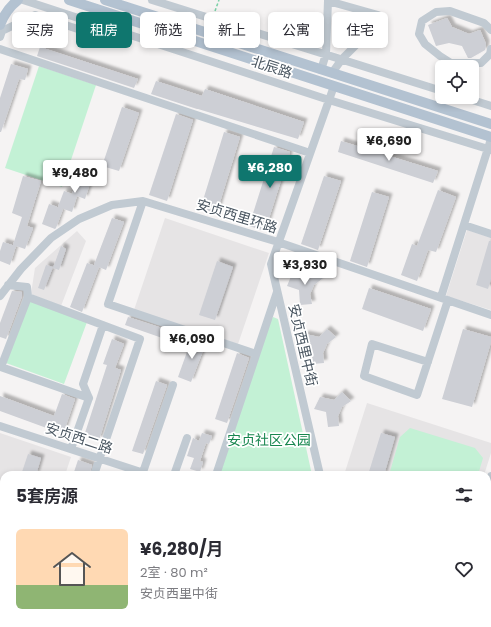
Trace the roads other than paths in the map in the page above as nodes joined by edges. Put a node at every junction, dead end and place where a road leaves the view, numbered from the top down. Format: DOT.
graph roads {
  1 [pos="18,0"];
  2 [pos="23,0"];
  3 [pos="68,0"];
  4 [pos="105,0"];
  5 [pos="152,0"];
  6 [pos="76,18"];
  7 [pos="0,25"];
  8 [pos="76,28"];
  9 [pos="491,30"];
  10 [pos="132,36"];
  11 [pos="0,37"];
  12 [pos="0,49"];
  13 [pos="491,49"];
  14 [pos="326,54"];
  15 [pos="342,59"];
  16 [pos="444,60"];
  17 [pos="479,63"];
  18 [pos="321,70"];
  19 [pos="332,73"];
  20 [pos="334,86"];
  21 [pos="435,88"];
  22 [pos="329,100"];
  23 [pos="479,102"];
  24 [pos="491,106"];
  25 [pos="491,124"];
  26 [pos="491,138"];
  27 [pos="489,150"];
  28 [pos="310,153"];
  29 [pos="143,201"];
  30 [pos="464,225"];
  31 [pos="491,234"];
  32 [pos="278,242"];
  33 [pos="8,285"];
  34 [pos="277,291"];
  35 [pos="0,296"];
  36 [pos="28,297"];
  37 [pos="444,299"];
  38 [pos="491,315"];
  39 [pos="103,325"];
  40 [pos="256,354"];
  41 [pos="428,362"];
  42 [pos="174,385"];
  43 [pos="89,398"];
  44 [pos="0,426"];
  45 [pos="187,438"];
  46 [pos="71,449"];
  47 [pos="95,471"];
  48 [pos="138,471"];
  49 [pos="143,471"];
  50 [pos="175,471"];
  51 [pos="217,471"];
  52 [pos="319,471"];
  1 -- 7 [label="main road"];
  2 -- 6 [label="street, 北辰路"];
  3 -- 20 [label="main road, 北辰路"];
  4 -- 18 [label="main road"];
  5 -- 14 [label="street, 北辰路"];
  8 -- 11 [label="street"];
  9 -- 16 [label="street"];
  10 -- 22 [label="street, 北辰路"];
  12 -- 28 [label="street"];
  13 -- 17 [label="street"];
  14 -- 15 [label="street, 北辰路"];
  14 -- 15 [label="street"];
  14 -- 18 [label="street"];
  15 -- 19 [label="street"];
  15 -- 21 [label="street, 北辰路"];
  18 -- 19 [label="main road"];
  19 -- 25 [label="main road"];
  20 -- 22 [label="street, 安贞西里中街"];
  20 -- 26 [label="main road, 北辰路"];
  22 -- 27 [label="street, 北辰路"];
  22 -- 28 [label="street, 安贞西里中街"];
  23 -- 24 [label="street"];
  26 -- 27 [label="street"];
  27 -- 30 [label="street"];
  28 -- 32 [label="street, 安贞西里中街"];
  29 -- 32 [label="street, 安贞西里环路"];
  29 -- 33 [label="street, 安贞西里环路"];
  29 -- 40 [label="street"];
  30 -- 31 [label="street"];
  30 -- 37 [label="street"];
  32 -- 34 [label="street, 安贞西里中街"];
  32 -- 37 [label="street, 安贞西里环路"];
  33 -- 35 [label="street, 安贞西里环路"];
  33 -- 36 [label="street"];
  34 -- 40 [label="street"];
  34 -- 52 [label="street, 安贞西里中街"];
  36 -- 39 [label="street"];
  36 -- 43 [label="street"];
  37 -- 38 [label="street, 安贞西里环路"];
  37 -- 41 [label="street"];
  39 -- 43 [label="street"];
  39 -- 47 [label="street"];
  40 -- 51 [label="street"];
  41 -- 41 [label="street"];
  42 -- 49 [label="street"];
  43 -- 46 [label="street"];
  44 -- 46 [label="street, 安贞西二路"];
  45 -- 50 [label="street"];
  46 -- 48 [label="street, 安贞西二路"];
}
